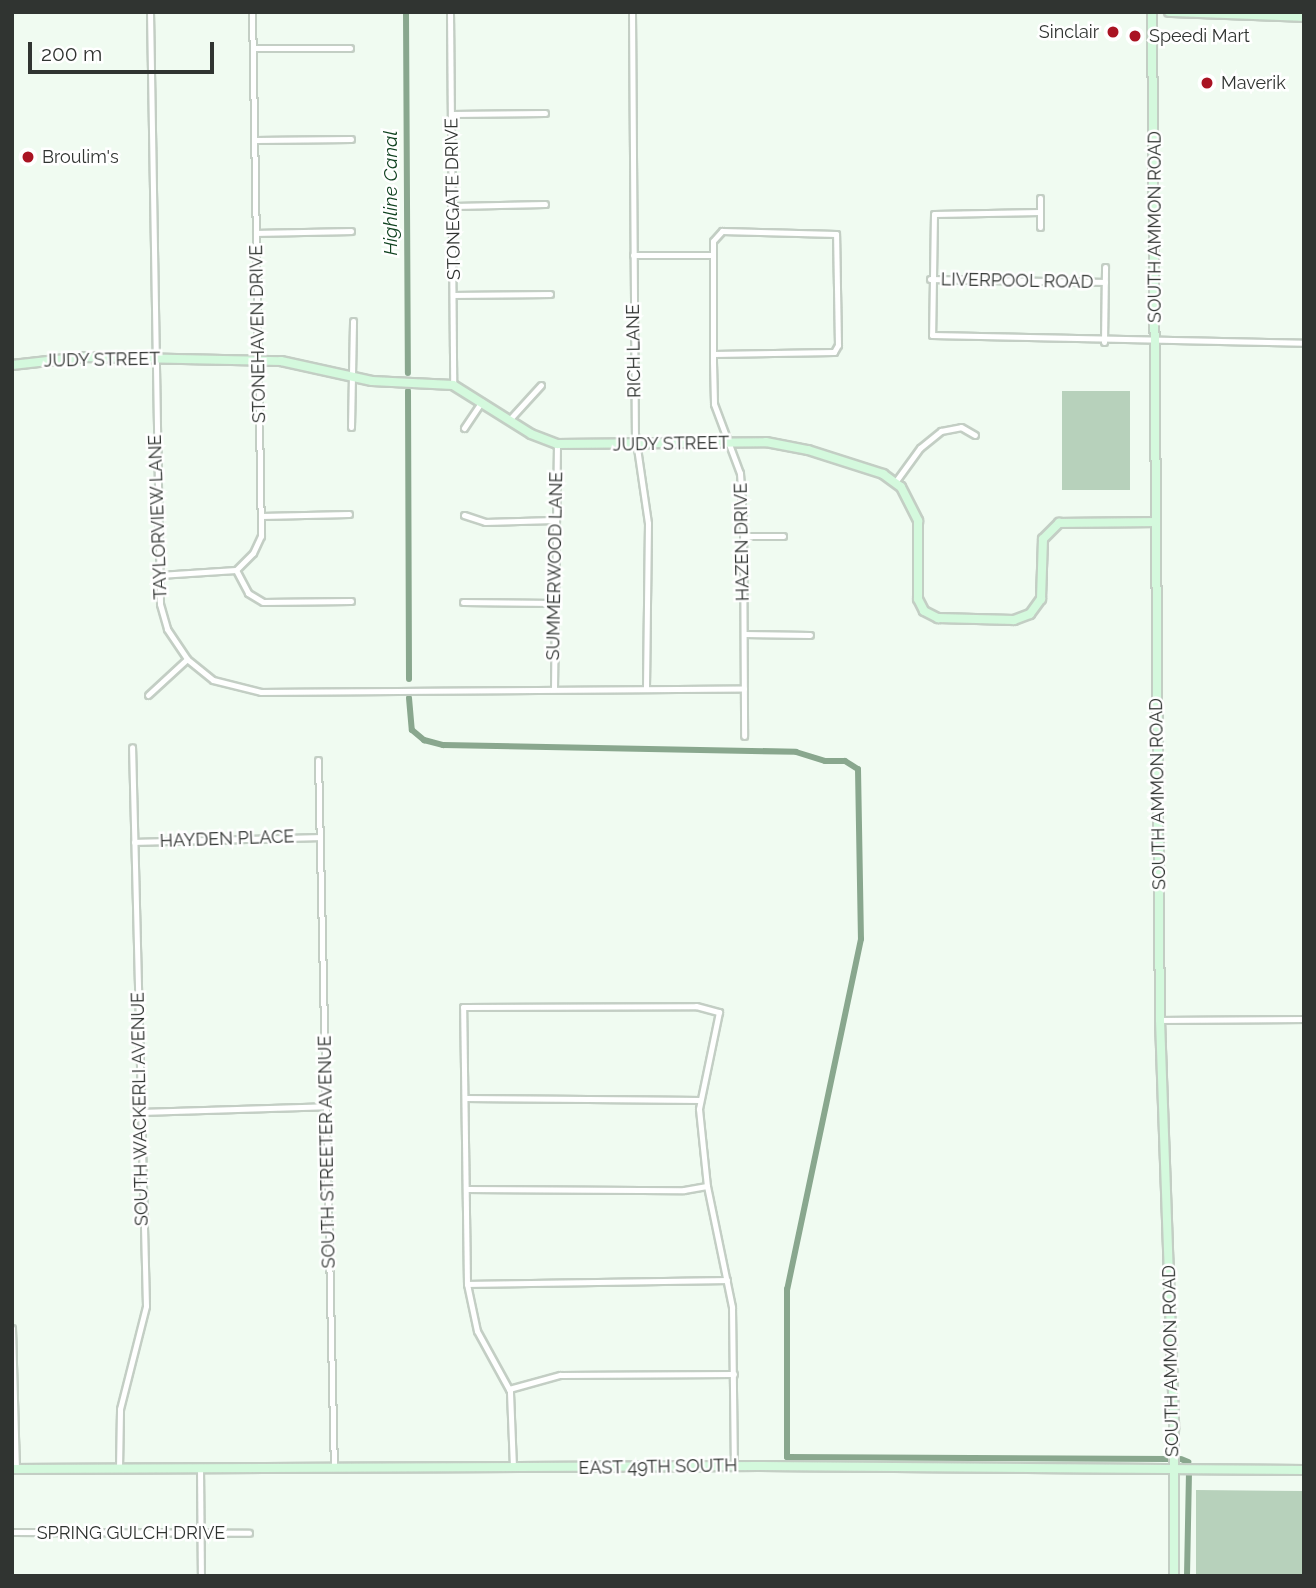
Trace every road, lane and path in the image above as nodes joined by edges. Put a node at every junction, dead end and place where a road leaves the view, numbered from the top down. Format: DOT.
graph roads {
  1 [pos="150,12"];
  2 [pos="252,12"];
  3 [pos="450,12"];
  4 [pos="632,12"];
  5 [pos="1152,12"];
  6 [pos="1169,12"];
  7 [pos="1304,17"];
  8 [pos="254,48"];
  9 [pos="350,48"];
  10 [pos="545,113"];
  11 [pos="453,114"];
  12 [pos="351,139"];
  13 [pos="256,140"];
  14 [pos="1040,198"];
  15 [pos="545,204"];
  16 [pos="454,206"];
  17 [pos="1040,212"];
  18 [pos="1040,227"];
  19 [pos="351,231"];
  20 [pos="256,233"];
  21 [pos="633,256"];
  22 [pos="713,256"];
  23 [pos="1105,267"];
  24 [pos="930,279"];
  25 [pos="1105,282"];
  26 [pos="454,295"];
  27 [pos="550,295"];
  28 [pos="353,321"];
  29 [pos="1104,342"];
  30 [pos="1155,343"];
  31 [pos="1304,343"];
  32 [pos="713,354"];
  33 [pos="155,358"];
  34 [pos="259,360"];
  35 [pos="12,365"];
  36 [pos="353,376"];
  37 [pos="453,385"];
  38 [pos="541,385"];
  39 [pos="482,400"];
  40 [pos="510,419"];
  41 [pos="351,427"];
  42 [pos="464,428"];
  43 [pos="975,435"];
  44 [pos="730,443"];
  45 [pos="556,444"];
  46 [pos="635,444"];
  47 [pos="896,481"];
  48 [pos="349,514"];
  49 [pos="464,515"];
  50 [pos="261,516"];
  51 [pos="554,520"];
  52 [pos="1156,522"];
  53 [pos="744,536"];
  54 [pos="783,536"];
  55 [pos="236,570"];
  56 [pos="159,575"];
  57 [pos="351,601"];
  58 [pos="463,602"];
  59 [pos="554,603"];
  60 [pos="744,634"];
  61 [pos="810,635"];
  62 [pos="187,659"];
  63 [pos="554,688"];
  64 [pos="646,689"];
  65 [pos="744,689"];
  66 [pos="148,695"];
  67 [pos="744,736"];
  68 [pos="132,747"];
  69 [pos="318,760"];
  70 [pos="320,836"];
  71 [pos="134,842"];
  72 [pos="1304,1018"];
  73 [pos="1160,1020"];
  74 [pos="465,1098"];
  75 [pos="700,1100"];
  76 [pos="326,1106"];
  77 [pos="140,1112"];
  78 [pos="707,1186"];
  79 [pos="466,1189"];
  80 [pos="727,1280"];
  81 [pos="467,1284"];
  82 [pos="12,1328"];
  83 [pos="13,1349"];
  84 [pos="734,1374"];
  85 [pos="509,1389"];
  86 [pos="13,1417"];
  87 [pos="734,1466"];
  88 [pos="513,1467"];
  89 [pos="119,1468"];
  90 [pos="200,1468"];
  91 [pos="334,1468"];
  92 [pos="14,1469"];
  93 [pos="1174,1469"];
  94 [pos="1304,1470"];
  95 [pos="12,1532"];
  96 [pos="201,1533"];
  97 [pos="249,1533"];
  98 [pos="201,1576"];
  99 [pos="1174,1576"];
  1 -- 33 [label="street, TAYLORVIEW LANE"];
  2 -- 8 [label="street, STONEHAVEN DRIVE"];
  3 -- 11 [label="street, STONEGATE DRIVE"];
  4 -- 21 [label="street, RICH LANE"];
  5 -- 30 [label="street, SOUTH AMMON ROAD"];
  6 -- 7 [label="street"];
  8 -- 9 [label="street"];
  8 -- 13 [label="street, STONEHAVEN DRIVE"];
  10 -- 11 [label="street"];
  11 -- 16 [label="street, STONEGATE DRIVE"];
  12 -- 13 [label="street"];
  13 -- 20 [label="street, STONEHAVEN DRIVE"];
  14 -- 17 [label="street"];
  15 -- 16 [label="street"];
  16 -- 26 [label="street, STONEGATE DRIVE"];
  17 -- 18 [label="street"];
  17 -- 24 [label="street"];
  19 -- 20 [label="street"];
  20 -- 34 [label="street, STONEHAVEN DRIVE"];
  21 -- 22 [label="street"];
  21 -- 46 [label="street, RICH LANE"];
  22 -- 32 [label="street, HAZEN DRIVE"];
  22 -- 32 [label="street"];
  23 -- 25 [label="street"];
  24 -- 25 [label="street, LIVERPOOL ROAD"];
  24 -- 29 [label="street"];
  25 -- 29 [label="street"];
  26 -- 27 [label="street"];
  26 -- 37 [label="street, STONEGATE DRIVE"];
  28 -- 36 [label="street"];
  29 -- 30 [label="street"];
  30 -- 31 [label="street"];
  30 -- 52 [label="street, SOUTH AMMON ROAD"];
  32 -- 44 [label="street, HAZEN DRIVE"];
  33 -- 34 [label="street, JUDY STREET"];
  33 -- 35 [label="street, JUDY STREET"];
  33 -- 56 [label="street, TAYLORVIEW LANE"];
  34 -- 36 [label="street, JUDY STREET"];
  34 -- 50 [label="street, STONEHAVEN DRIVE"];
  36 -- 37 [label="street, JUDY STREET"];
  36 -- 41 [label="street"];
  37 -- 39 [label="street, JUDY STREET"];
  38 -- 40 [label="street"];
  39 -- 40 [label="street, JUDY STREET"];
  39 -- 42 [label="street"];
  40 -- 45 [label="street, JUDY STREET"];
  43 -- 47 [label="street"];
  44 -- 46 [label="street, JUDY STREET"];
  44 -- 47 [label="street, JUDY STREET"];
  44 -- 53 [label="street, HAZEN DRIVE"];
  45 -- 46 [label="street, JUDY STREET"];
  45 -- 51 [label="street, SUMMERWOOD LANE"];
  46 -- 64 [label="street, RICH LANE"];
  47 -- 52 [label="street"];
  48 -- 50 [label="street"];
  49 -- 51 [label="street"];
  50 -- 55 [label="street, STONEHAVEN DRIVE"];
  51 -- 59 [label="street, SUMMERWOOD LANE"];
  52 -- 73 [label="street, SOUTH AMMON ROAD"];
  53 -- 54 [label="street"];
  53 -- 60 [label="street, HAZEN DRIVE"];
  55 -- 56 [label="street"];
  55 -- 57 [label="street"];
  56 -- 62 [label="street, TAYLORVIEW LANE"];
  58 -- 59 [label="street"];
  59 -- 63 [label="street, SUMMERWOOD LANE"];
  60 -- 61 [label="street"];
  60 -- 65 [label="street, HAZEN DRIVE"];
  62 -- 63 [label="street, TAYLORVIEW LANE"];
  62 -- 66 [label="street"];
  63 -- 64 [label="street, TAYLORVIEW LANE"];
  64 -- 65 [label="street, TAYLORVIEW LANE"];
  65 -- 67 [label="street, HAZEN DRIVE"];
  68 -- 71 [label="street, SOUTH WACKERLI AVENUE"];
  69 -- 70 [label="street, SOUTH STREETER AVENUE"];
  70 -- 71 [label="street, HAYDEN PLACE"];
  70 -- 76 [label="street, SOUTH STREETER AVENUE"];
  71 -- 77 [label="street, SOUTH WACKERLI AVENUE"];
  72 -- 73 [label="street"];
  73 -- 93 [label="street, SOUTH AMMON ROAD"];
  74 -- 75 [label="street"];
  74 -- 75 [label="street"];
  74 -- 79 [label="street"];
  75 -- 78 [label="street"];
  76 -- 77 [label="street"];
  76 -- 91 [label="street, SOUTH STREETER AVENUE"];
  77 -- 89 [label="street, SOUTH WACKERLI AVENUE"];
  78 -- 79 [label="street"];
  78 -- 80 [label="street"];
  79 -- 81 [label="street"];
  80 -- 81 [label="street"];
  80 -- 84 [label="street"];
  81 -- 85 [label="street"];
  82 -- 83 [label="street"];
  83 -- 86 [label="street"];
  84 -- 85 [label="street"];
  84 -- 87 [label="street"];
  85 -- 88 [label="street"];
  86 -- 92 [label="street"];
  87 -- 88 [label="street, EAST 49TH SOUTH"];
  87 -- 93 [label="street, EAST 49TH SOUTH"];
  88 -- 91 [label="street, EAST 49TH SOUTH"];
  89 -- 90 [label="street, EAST 49TH SOUTH"];
  89 -- 92 [label="street, EAST 49TH SOUTH"];
  90 -- 91 [label="street, EAST 49TH SOUTH"];
  90 -- 96 [label="street"];
  93 -- 94 [label="street, EAST 49TH SOUTH"];
  93 -- 99 [label="street, SOUTH AMMON ROAD"];
  95 -- 96 [label="street, SPRING GULCH DRIVE"];
  96 -- 97 [label="street, SPRING GULCH DRIVE"];
  96 -- 98 [label="street"];
}
